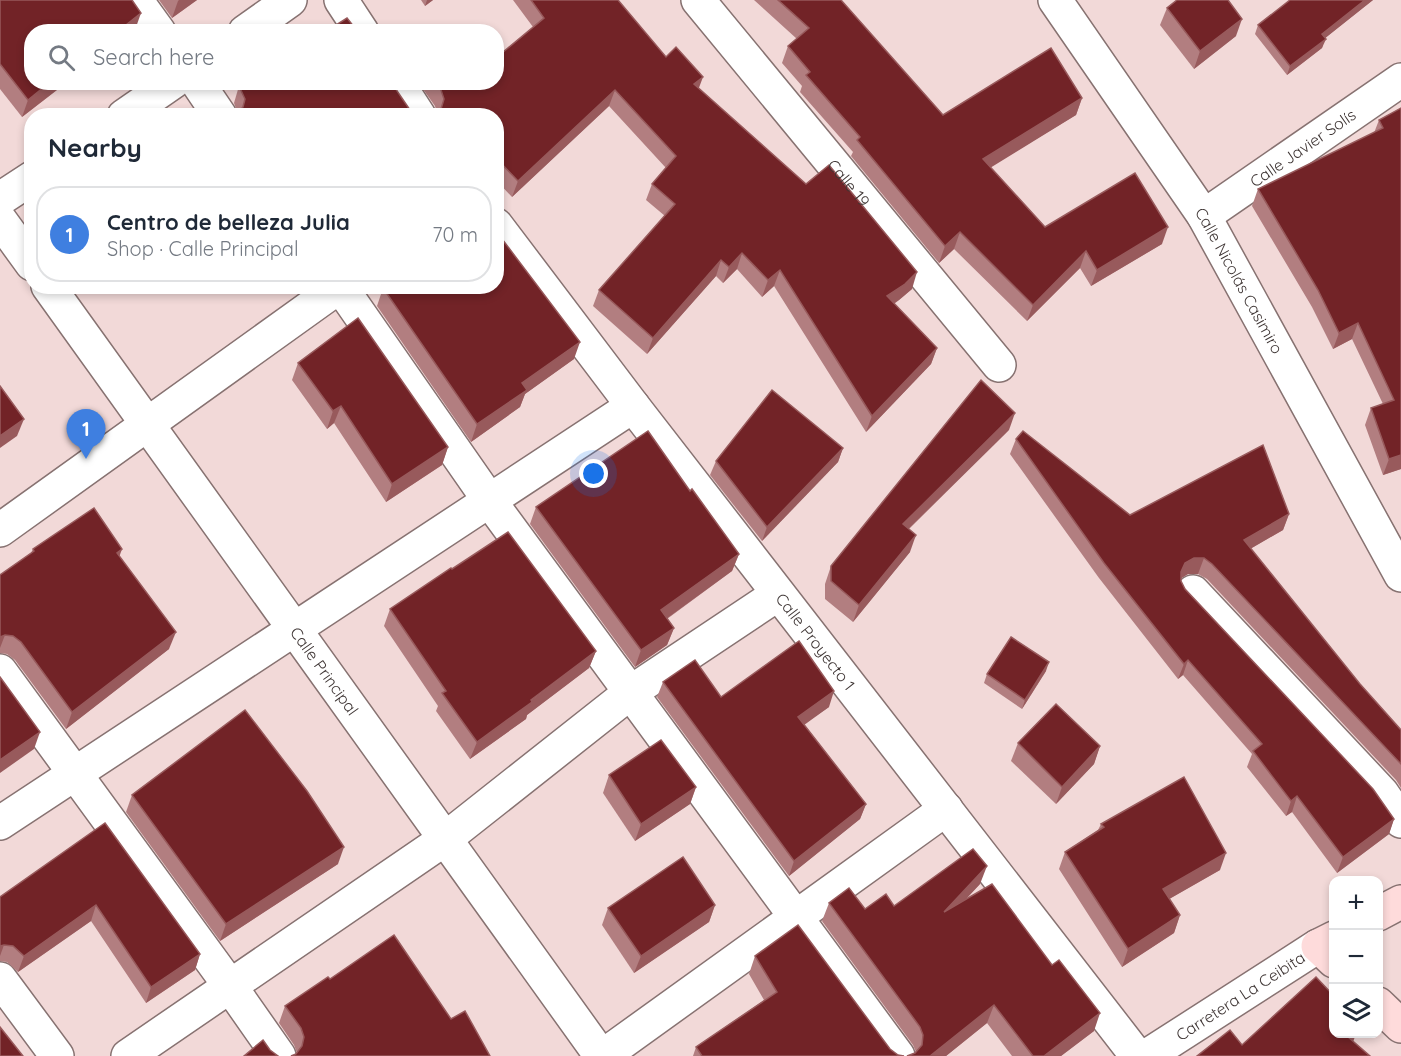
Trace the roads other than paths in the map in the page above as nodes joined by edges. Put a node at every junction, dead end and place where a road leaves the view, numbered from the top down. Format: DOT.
graph roads {
  1 [pos="136,0"];
  2 [pos="290,0"];
  3 [pos="341,0"];
  4 [pos="698,0"];
  5 [pos="1055,0"];
  6 [pos="153,24"];
  7 [pos="256,24"];
  8 [pos="357,24"];
  9 [pos="1401,80"];
  10 [pos="161,90"];
  11 [pos="202,90"];
  12 [pos="402,90"];
  13 [pos="136,108"];
  14 [pos="215,108"];
  15 [pos="414,108"];
  16 [pos="24,184"];
  17 [pos="0,200"];
  18 [pos="1204,216"];
  19 [pos="0,220"];
  20 [pos="504,236"];
  21 [pos="24,253"];
  22 [pos="54,294"];
  23 [pos="330,294"];
  24 [pos="345,294"];
  25 [pos="999,365"];
  26 [pos="633,406"];
  27 [pos="148,426"];
  28 [pos="489,500"];
  29 [pos="0,530"];
  30 [pos="1401,575"];
  31 [pos="1193,592"];
  32 [pos="778,594"];
  33 [pos="293,628"];
  34 [pos="0,671"];
  35 [pos="631,692"];
  36 [pos="75,774"];
  37 [pos="946,809"];
  38 [pos="1401,821"];
  39 [pos="0,823"];
  40 [pos="445,839"];
  41 [pos="1401,902"];
  42 [pos="1383,911"];
  43 [pos="796,916"];
  44 [pos="1328,948"];
  45 [pos="0,979"];
  46 [pos="231,986"];
  47 [pos="1383,1009"];
  48 [pos="1401,1026"];
  49 [pos="57,1056"];
  50 [pos="128,1056"];
  51 [pos="279,1056"];
  52 [pos="602,1056"];
  53 [pos="898,1056"];
  54 [pos="1137,1056"];
  55 [pos="1147,1056"];
  1 -- 6 [label="street"];
  2 -- 7 [label="street"];
  3 -- 8 [label="street"];
  4 -- 25 [label="street, Calle 19"];
  5 -- 18 [label="street, Calle Nicolás Casimiro"];
  9 -- 18 [label="street, Calle Javier Solís"];
  10 -- 13 [label="street"];
  11 -- 14 [label="street"];
  12 -- 15 [label="street"];
  16 -- 17 [label="street"];
  18 -- 30 [label="street, Calle Nicolás Casimiro"];
  19 -- 21 [label="street"];
  20 -- 26 [label="street, Calle Proyecto 1"];
  22 -- 27 [label="street, Calle Principal"];
  23 -- 27 [label="street"];
  24 -- 28 [label="street"];
  26 -- 28 [label="street"];
  26 -- 32 [label="street, Calle Proyecto 1"];
  27 -- 29 [label="street"];
  27 -- 33 [label="street, Calle Principal"];
  28 -- 33 [label="street"];
  28 -- 35 [label="street"];
  31 -- 38 [label="street"];
  32 -- 35 [label="street"];
  32 -- 37 [label="street, Calle Proyecto 1"];
  33 -- 36 [label="street"];
  33 -- 40 [label="street, Calle Principal"];
  34 -- 36 [label="street"];
  35 -- 40 [label="street"];
  35 -- 43 [label="street"];
  36 -- 39 [label="street"];
  36 -- 46 [label="street"];
  37 -- 43 [label="street"];
  37 -- 54 [label="street, Calle Proyecto 1"];
  40 -- 46 [label="street"];
  40 -- 52 [label="street, Calle Principal"];
  41 -- 42 [label="main road"];
  43 -- 52 [label="street"];
  43 -- 53 [label="street"];
  44 -- 55 [label="street, Carretera La Ceibita"];
  45 -- 49 [label="street"];
  46 -- 50 [label="street"];
  46 -- 51 [label="street"];
  47 -- 48 [label="main road"];
}
